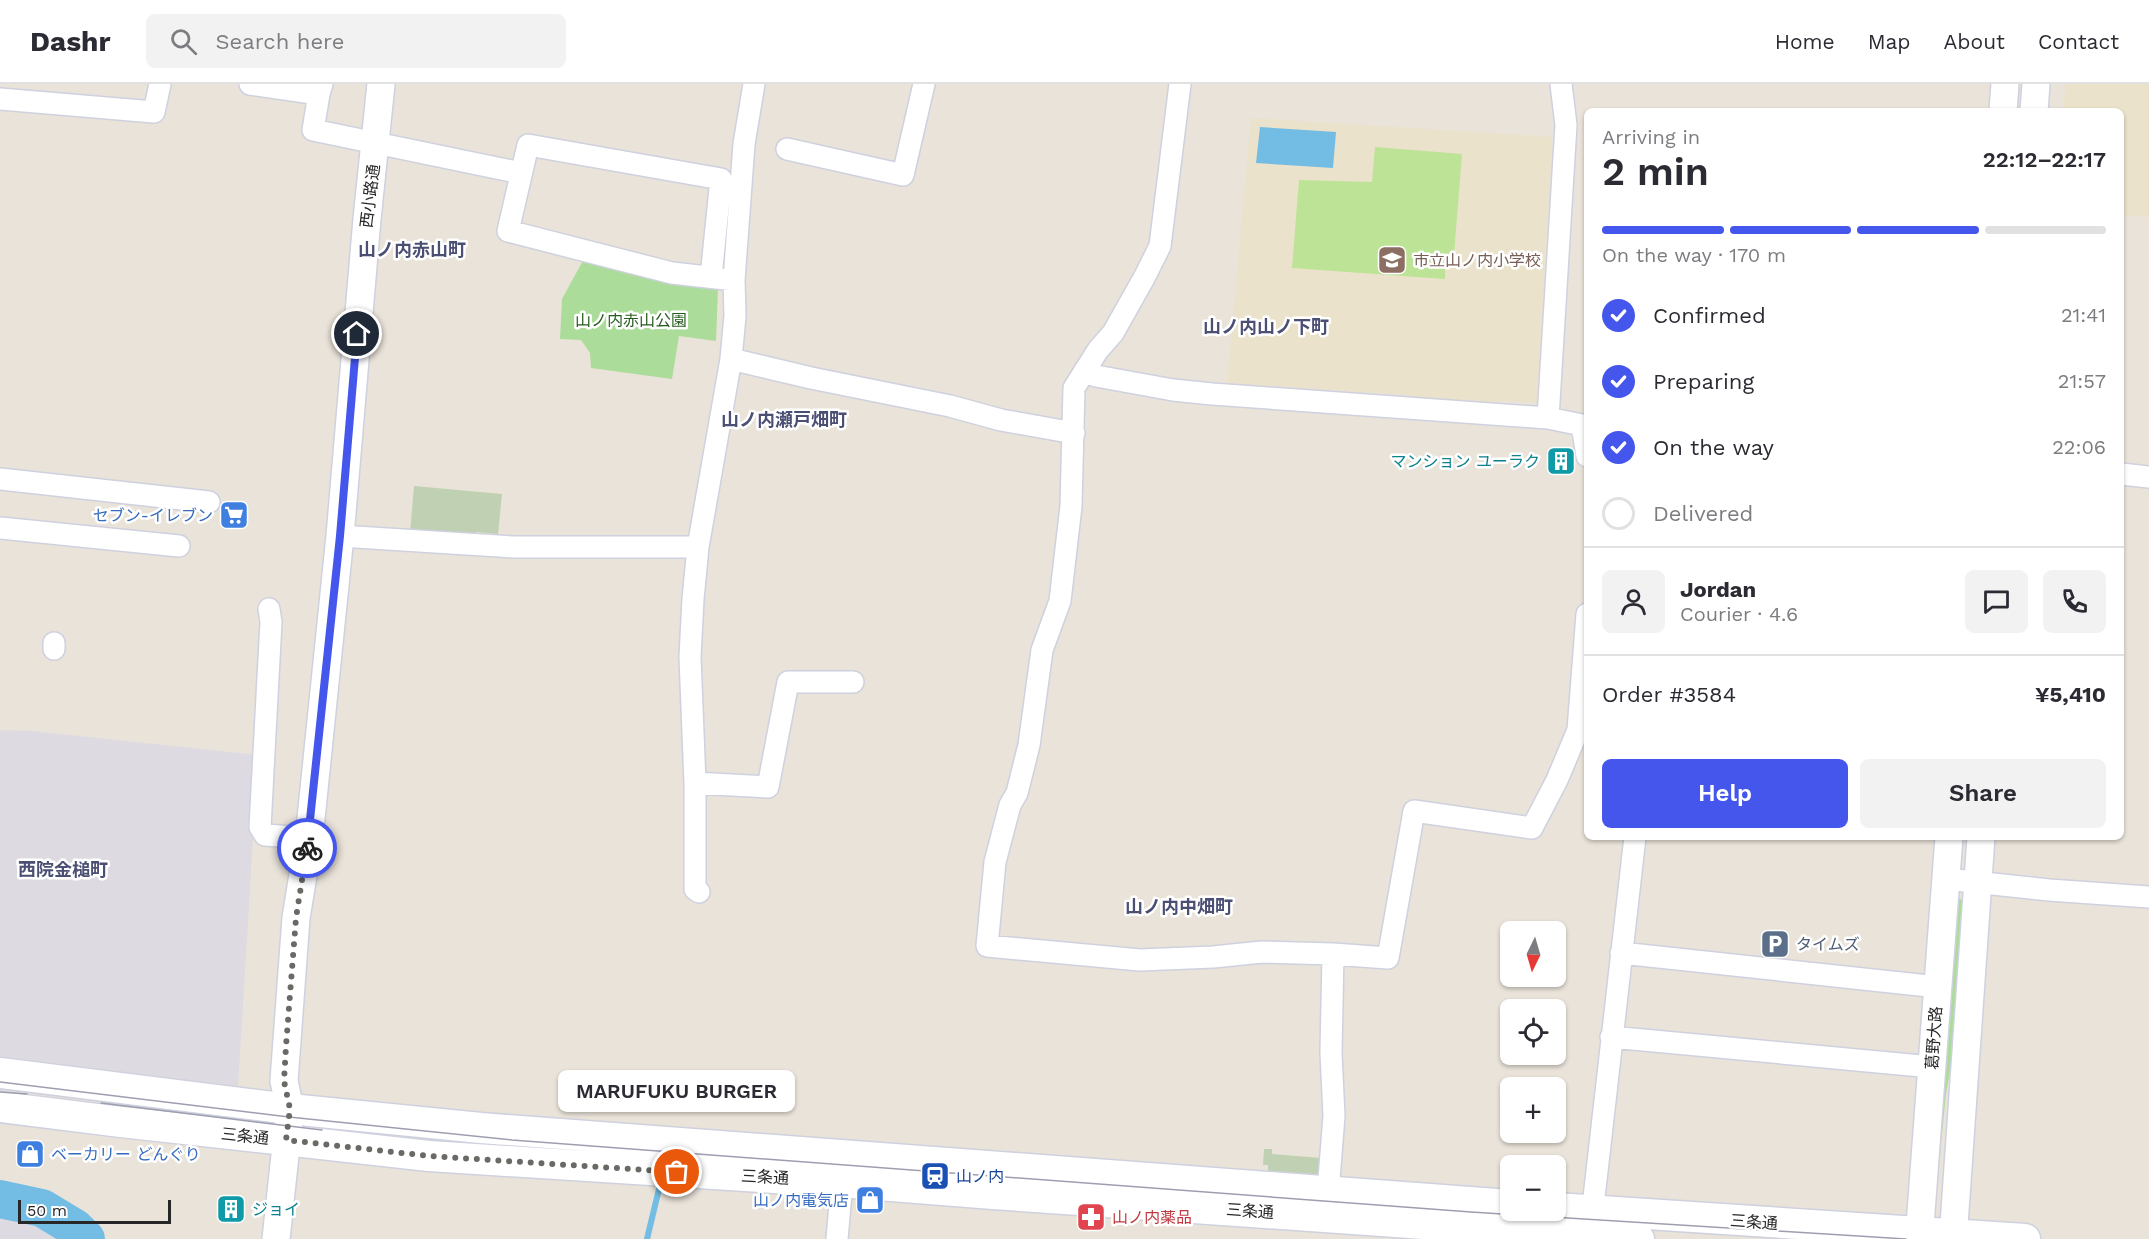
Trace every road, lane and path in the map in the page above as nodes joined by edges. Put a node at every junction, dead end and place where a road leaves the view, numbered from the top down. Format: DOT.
graph roads {
  1 [pos="160,84"];
  2 [pos="250,84"];
  3 [pos="381,84"];
  4 [pos="754,84"];
  5 [pos="924,84"];
  6 [pos="1180,84"];
  7 [pos="1562,84"];
  8 [pos="2005,84"];
  9 [pos="2036,84"];
  10 [pos="320,89"];
  11 [pos="0,99"];
  12 [pos="2002,108"];
  13 [pos="2034,108"];
  14 [pos="376,144"];
  15 [pos="787,149"];
  16 [pos="521,173"];
  17 [pos="721,278"];
  18 [pos="731,359"];
  19 [pos="1085,370"];
  20 [pos="1548,418"];
  21 [pos="1584,426"];
  22 [pos="1074,433"];
  23 [pos="2124,474"];
  24 [pos="2149,477"];
  25 [pos="0,478"];
  26 [pos="209,502"];
  27 [pos="0,528"];
  28 [pos="340,536"];
  29 [pos="179,546"];
  30 [pos="698,547"];
  31 [pos="269,609"];
  32 [pos="1584,653"];
  33 [pos="853,682"];
  34 [pos="695,783"];
  35 [pos="309,838"];
  36 [pos="1635,840"];
  37 [pos="1949,840"];
  38 [pos="1981,840"];
  39 [pos="1946,879"];
  40 [pos="1978,882"];
  41 [pos="699,892"];
  42 [pos="2149,897"];
  43 [pos="1622,953"];
  44 [pos="1333,954"];
  45 [pos="1938,987"];
  46 [pos="1611,1037"];
  47 [pos="1932,1067"];
  48 [pos="0,1073"];
  49 [pos="0,1107"];
  50 [pos="290,1109"];
  51 [pos="286,1140"];
  52 [pos="842,1182"];
  53 [pos="1327,1204"];
  54 [pos="1500,1205"];
  55 [pos="1566,1212"];
  56 [pos="1591,1223"];
  57 [pos="1456,1233"];
  58 [pos="1919,1235"];
  59 [pos="1953,1237"];
  60 [pos="276,1239"];
  61 [pos="837,1239"];
  62 [pos="1639,1239"];
  63 [pos="2025,1239"];
  1 -- 11 [label="street"];
  2 -- 10 [label="street"];
  3 -- 14 [label="street, 西小路通"];
  4 -- 17 [label="street"];
  5 -- 15 [label="street"];
  6 -- 19 [label="street"];
  7 -- 20 [label="street"];
  8 -- 12 [label="street"];
  9 -- 13 [label="street"];
  10 -- 14 [label="street"];
  14 -- 16 [label="street"];
  14 -- 28 [label="street, 西小路通"];
  16 -- 17 [label="street"];
  16 -- 17 [label="street"];
  17 -- 18 [label="street"];
  18 -- 22 [label="street"];
  18 -- 30 [label="street"];
  19 -- 20 [label="street"];
  19 -- 22 [label="street"];
  20 -- 21 [label="street"];
  22 -- 44 [label="street"];
  23 -- 24 [label="street"];
  25 -- 26 [label="street"];
  27 -- 29 [label="street"];
  28 -- 30 [label="street"];
  28 -- 35 [label="street, 西小路通"];
  30 -- 34 [label="street"];
  31 -- 35 [label="street"];
  32 -- 44 [label="street"];
  33 -- 34 [label="street"];
  34 -- 41 [label="street"];
  35 -- 50 [label="street, 西小路通"];
  36 -- 43 [label="street"];
  37 -- 39 [label="street, 葛野大路"];
  38 -- 40 [label="street, 葛野大路"];
  39 -- 40 [label="street"];
  39 -- 45 [label="street, 葛野大路"];
  40 -- 42 [label="street"];
  40 -- 59 [label="street, 葛野大路"];
  43 -- 45 [label="street"];
  43 -- 46 [label="street"];
  44 -- 53 [label="street"];
  45 -- 47 [label="street, 葛野大路"];
  46 -- 47 [label="street"];
  46 -- 56 [label="street"];
  47 -- 58 [label="street, 葛野大路"];
  48 -- 50 [label="main road, 三条通"];
  49 -- 51 [label="main road, 三条通"];
  50 -- 51 [label="street, 西小路通"];
  50 -- 53 [label="main road, 三条通"];
  51 -- 52 [label="main road, 三条通"];
  51 -- 60 [label="street, 西小路通"];
  52 -- 53 [label="main road, 三条通"];
  52 -- 61 [label="street"];
  53 -- 54 [label="main road, 三条通"];
  53 -- 57 [label="main road, 三条通"];
  55 -- 56 [label="main road, 三条通"];
  56 -- 57 [label="main road, 三条通"];
  56 -- 58 [label="main road, 三条通"];
  56 -- 62 [label="main road, 三条通"];
  58 -- 59 [label="main road, 三条通"];
  59 -- 63 [label="main road, 三条通"];
}
